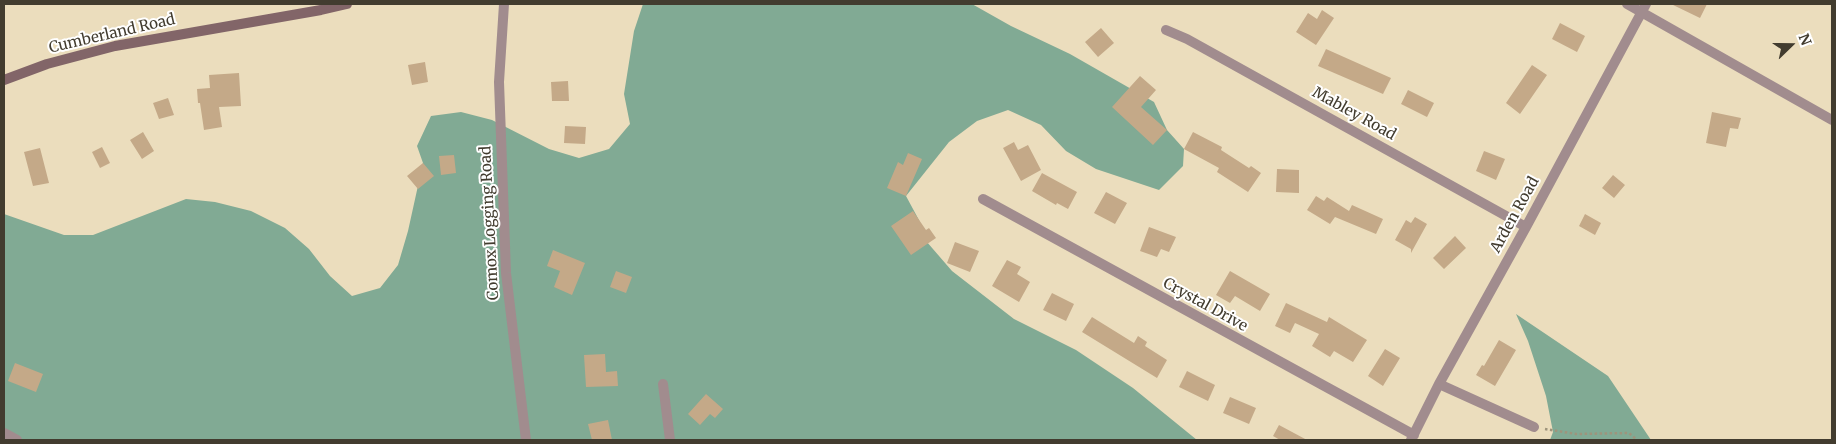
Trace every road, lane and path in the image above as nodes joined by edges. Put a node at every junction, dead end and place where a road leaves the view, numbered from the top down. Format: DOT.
graph roads {
  1 [pos="347,4"];
  2 [pos="504,4"];
  3 [pos="1627,4"];
  4 [pos="1644,8"];
  5 [pos="1166,30"];
  6 [pos="4,80"];
  7 [pos="1832,120"];
  8 [pos="983,199"];
  9 [pos="1526,227"];
  10 [pos="662,384"];
  11 [pos="1439,384"];
  12 [pos="1534,427"];
  13 [pos="4,433"];
  14 [pos="1412,438"];
  15 [pos="18,440"];
  16 [pos="526,440"];
  17 [pos="670,440"];
  18 [pos="1638,440"];
  1 -- 6 [label="street, Cumberland Road"];
  2 -- 16 [label="street, Comox Logging Road"];
  3 -- 4 [label="street"];
  4 -- 7 [label="street"];
  4 -- 9 [label="street, Arden Road"];
  5 -- 9 [label="street, Mabley Road"];
  8 -- 14 [label="street, Crystal Drive"];
  9 -- 11 [label="street, Arden Road"];
  10 -- 17 [label="street"];
  11 -- 12 [label="street"];
  11 -- 14 [label="street, Arden Road"];
  12 -- 18 [label="path"];
  13 -- 15 [label="street"];
}
